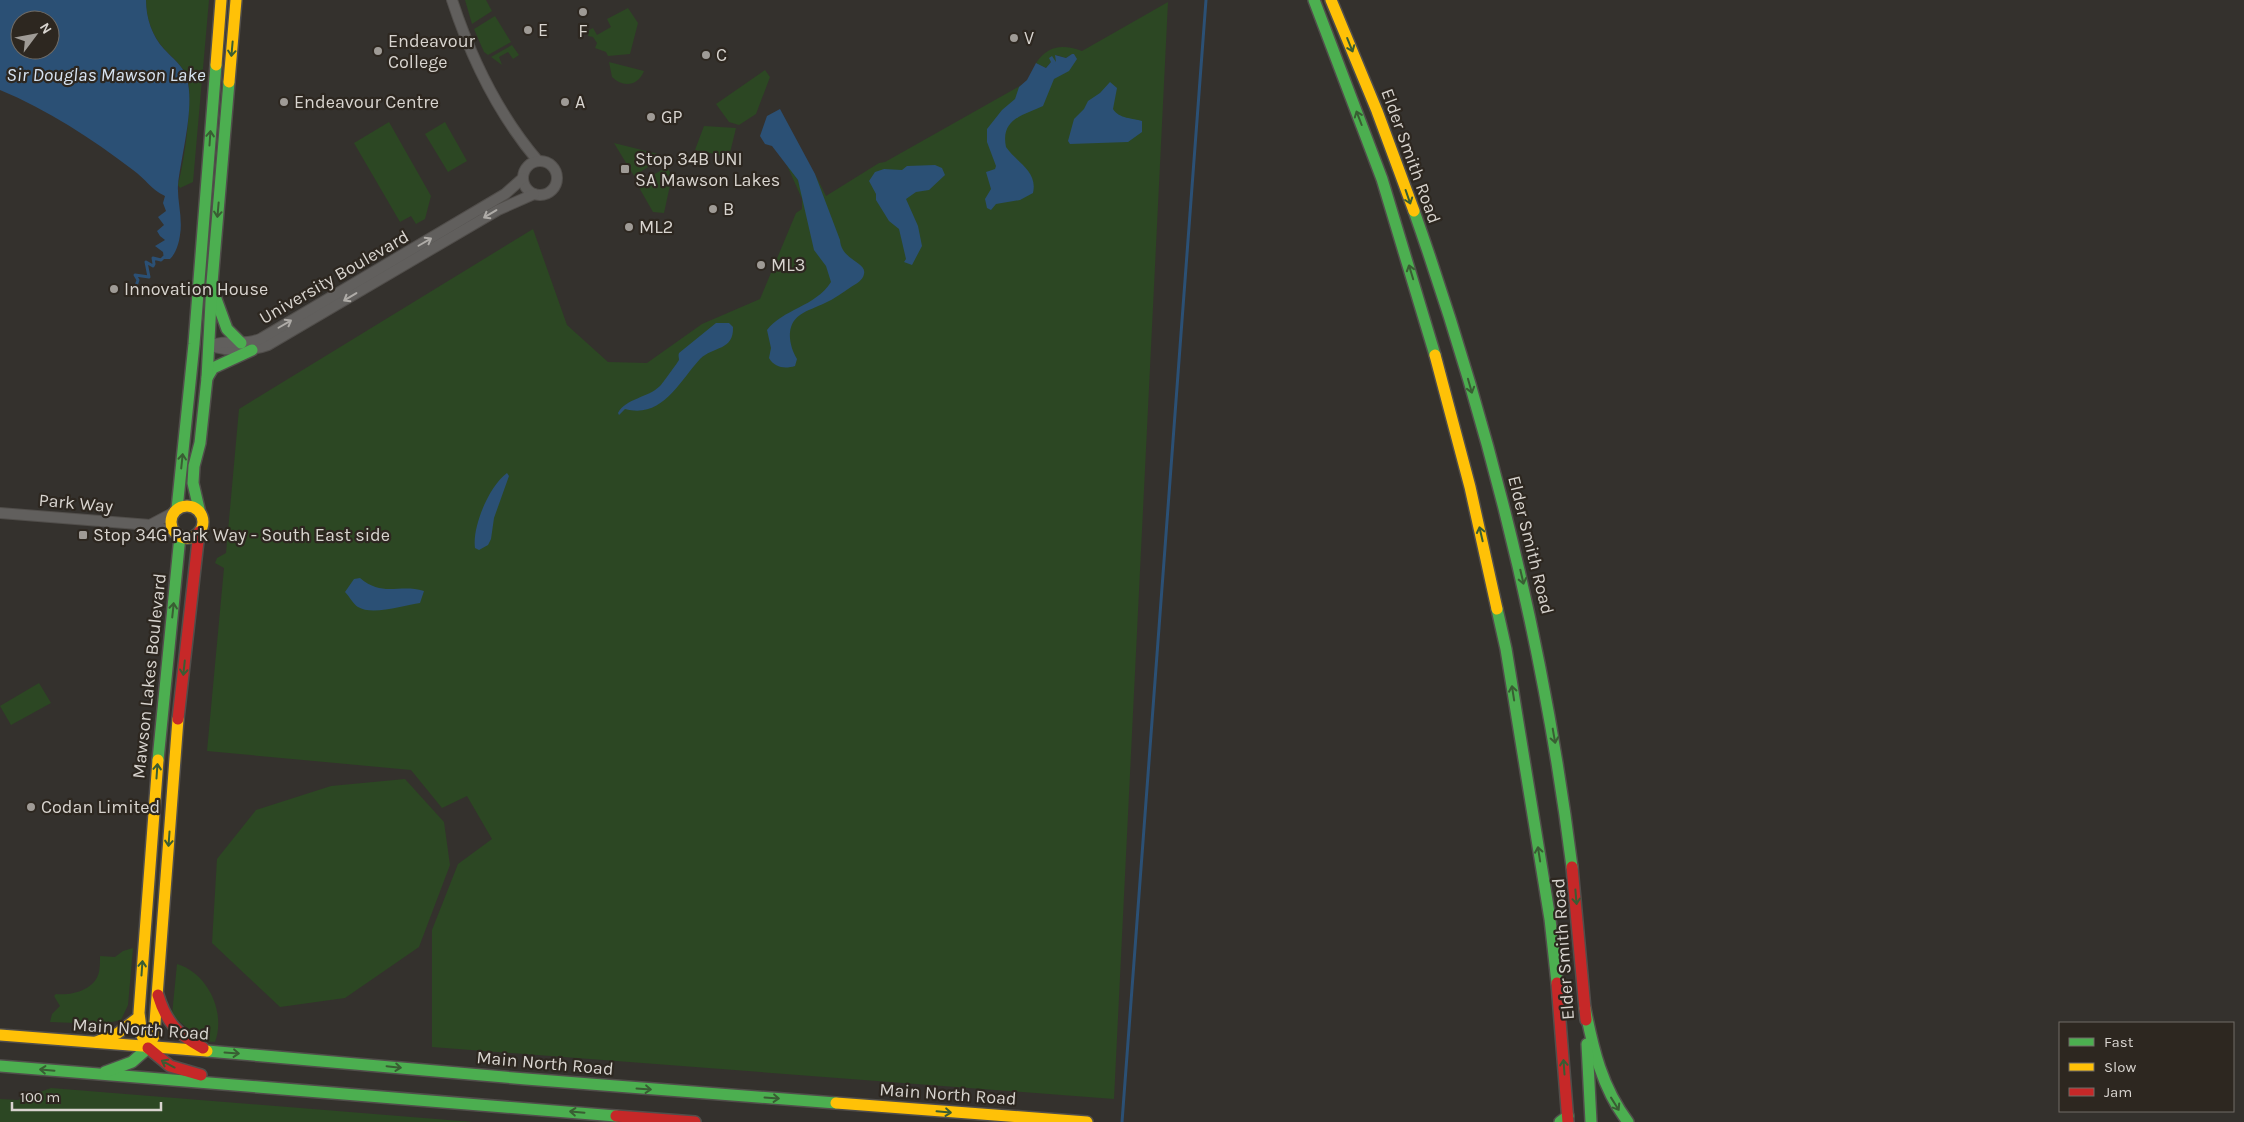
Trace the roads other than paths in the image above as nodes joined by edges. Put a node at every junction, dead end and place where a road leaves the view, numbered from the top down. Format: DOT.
graph roads {
  1 [pos="221,0"];
  2 [pos="236,0"];
  3 [pos="452,0"];
  4 [pos="1314,0"];
  5 [pos="1331,0"];
  6 [pos="520,140"];
  7 [pos="538,161"];
  8 [pos="527,167"];
  9 [pos="523,178"];
  10 [pos="534,194"];
  11 [pos="212,283"];
  12 [pos="1425,318"];
  13 [pos="1456,340"];
  14 [pos="241,343"];
  15 [pos="194,344"];
  16 [pos="210,346"];
  17 [pos="252,350"];
  18 [pos="1440,377"];
  19 [pos="207,378"];
  20 [pos="175,511"];
  21 [pos="0,513"];
  22 [pos="200,513"];
  23 [pos="150,526"];
  24 [pos="199,532"];
  25 [pos="178,535"];
  26 [pos="158,995"];
  27 [pos="1585,1008"];
  28 [pos="139,1017"];
  29 [pos="0,1035"];
  30 [pos="92,1043"];
  31 [pos="148,1048"];
  32 [pos="211,1052"];
  33 [pos="0,1066"];
  34 [pos="94,1074"];
  35 [pos="226,1083"];
  36 [pos="898,1108"];
  37 [pos="990,1116"];
  38 [pos="1565,1120"];
  39 [pos="695,1122"];
  40 [pos="920,1122"];
  41 [pos="968,1122"];
  42 [pos="1087,1122"];
  43 [pos="1591,1122"];
  44 [pos="1628,1122"];
  15 -- 1 [label="main road, one-way"];
  2 -- 11 [label="main road, one-way"];
  3 -- 6 [label="street"];
  12 -- 4 [label="main road, Elder Smith Road, one-way"];
  5 -- 13 [label="main road, Elder Smith Road, one-way"];
  6 -- 7 [label="street"];
  6 -- 8 [label="street"];
  7 -- 8 [label="street"];
  7 -- 10 [label="street"];
  8 -- 9 [label="street"];
  9 -- 10 [label="street"];
  14 -- 9 [label="street, University Boulevard, one-way"];
  10 -- 17 [label="street, University Boulevard, one-way"];
  11 -- 14 [label="main road"];
  11 -- 16 [label="main road"];
  12 -- 13 [label="main road"];
  12 -- 18 [label="main road, Elder Smith Road"];
  13 -- 18 [label="main road"];
  13 -- 27 [label="main road, Elder Smith Road, one-way"];
  14 -- 16 [label="street, University Boulevard"];
  15 -- 16 [label="main road"];
  20 -- 15 [label="main road, one-way"];
  16 -- 17 [label="street, University Boulevard"];
  16 -- 19 [label="main road"];
  17 -- 19 [label="main road"];
  38 -- 18 [label="main road, Elder Smith Road, one-way"];
  19 -- 22 [label="main road"];
  20 -- 22 [label="main road"];
  20 -- 23 [label="street"];
  20 -- 25 [label="main road"];
  21 -- 23 [label="street, Park Way"];
  22 -- 24 [label="main road"];
  23 -- 25 [label="street, Park Way"];
  24 -- 25 [label="main road"];
  24 -- 26 [label="main road, Mawson Lakes Boulevard, one-way"];
  28 -- 25 [label="main road, Mawson Lakes Boulevard, one-way"];
  26 -- 31 [label="main road, Mawson Lakes Boulevard"];
  26 -- 32 [label="main road"];
  27 -- 43 [label="main road, Elder Smith Road"];
  27 -- 44 [label="main road, one-way"];
  28 -- 30 [label="main road"];
  28 -- 31 [label="main road, Mawson Lakes Boulevard"];
  29 -- 30 [label="main road, Main North Road"];
  30 -- 31 [label="main road, Main North Road"];
  31 -- 32 [label="main road, Main North Road"];
  31 -- 34 [label="main road"];
  35 -- 31 [label="main road, one-way"];
  32 -- 36 [label="main road, Main North Road, one-way"];
  34 -- 33 [label="main road, one-way"];
  34 -- 35 [label="main road"];
  39 -- 35 [label="main road, one-way"];
  36 -- 37 [label="main road, Main North Road, one-way"];
  36 -- 40 [label="main road"];
  37 -- 41 [label="main road"];
  37 -- 42 [label="main road, Main North Road"];
}
